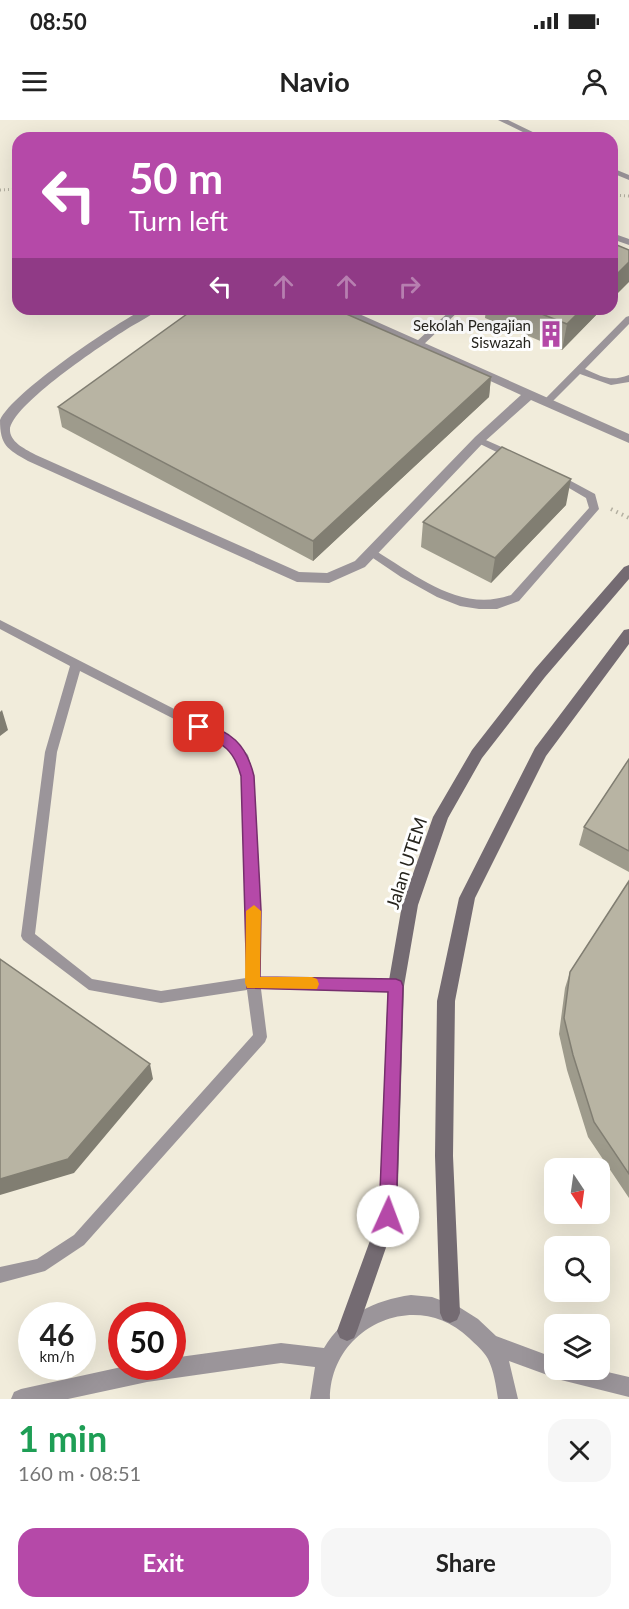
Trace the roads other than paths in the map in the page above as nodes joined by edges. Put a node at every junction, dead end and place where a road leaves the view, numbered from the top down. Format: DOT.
graph roads {
  1 [pos="502,120"];
  2 [pos="529,132"];
  3 [pos="142,315"];
  4 [pos="353,315"];
  5 [pos="451,315"];
  6 [pos="629,320"];
  7 [pos="418,344"];
  8 [pos="580,371"];
  9 [pos="629,378"];
  10 [pos="529,395"];
  11 [pos="546,403"];
  12 [pos="629,439"];
  13 [pos="479,440"];
  14 [pos="521,460"];
  15 [pos="542,470"];
  16 [pos="372,554"];
  17 [pos="629,570"];
  18 [pos="0,624"];
  19 [pos="629,634"];
  20 [pos="76,664"];
  21 [pos="253,983"];
  22 [pos="396,986"];
  23 [pos="0,1275"];
  24 [pos="450,1313"];
  25 [pos="347,1331"];
  26 [pos="490,1344"];
  27 [pos="328,1359"];
  28 [pos="544,1364"];
  29 [pos="595,1380"];
  30 [pos="629,1387"];
  31 [pos="21,1399"];
  32 [pos="320,1399"];
  33 [pos="508,1399"];
  1 -- 2 [label="lane"];
  3 -- 16 [label="street"];
  4 -- 7 [label="street"];
  5 -- 7 [label="lane"];
  6 -- 8 [label="lane"];
  7 -- 10 [label="street"];
  8 -- 9 [label="lane"];
  8 -- 11 [label="lane"];
  10 -- 11 [label="street"];
  10 -- 13 [label="street"];
  11 -- 12 [label="street"];
  13 -- 14 [label="lane"];
  13 -- 16 [label="street"];
  15 -- 16 [label="lane"];
  17 -- 22 [label="main road, Jalan UTEM"];
  18 -- 20 [label="lane"];
  19 -- 24 [label="main road"];
  20 -- 21 [label="lane"];
  20 -- 21 [label="lane"];
  21 -- 22 [label="lane"];
  21 -- 23 [label="lane"];
  22 -- 25 [label="main road, Jalan UTEM"];
  24 -- 25 [label="street"];
  24 -- 26 [label="street"];
  25 -- 27 [label="street"];
  26 -- 28 [label="street"];
  26 -- 33 [label="street"];
  27 -- 31 [label="street"];
  27 -- 32 [label="street"];
  29 -- 30 [label="street"];
}
